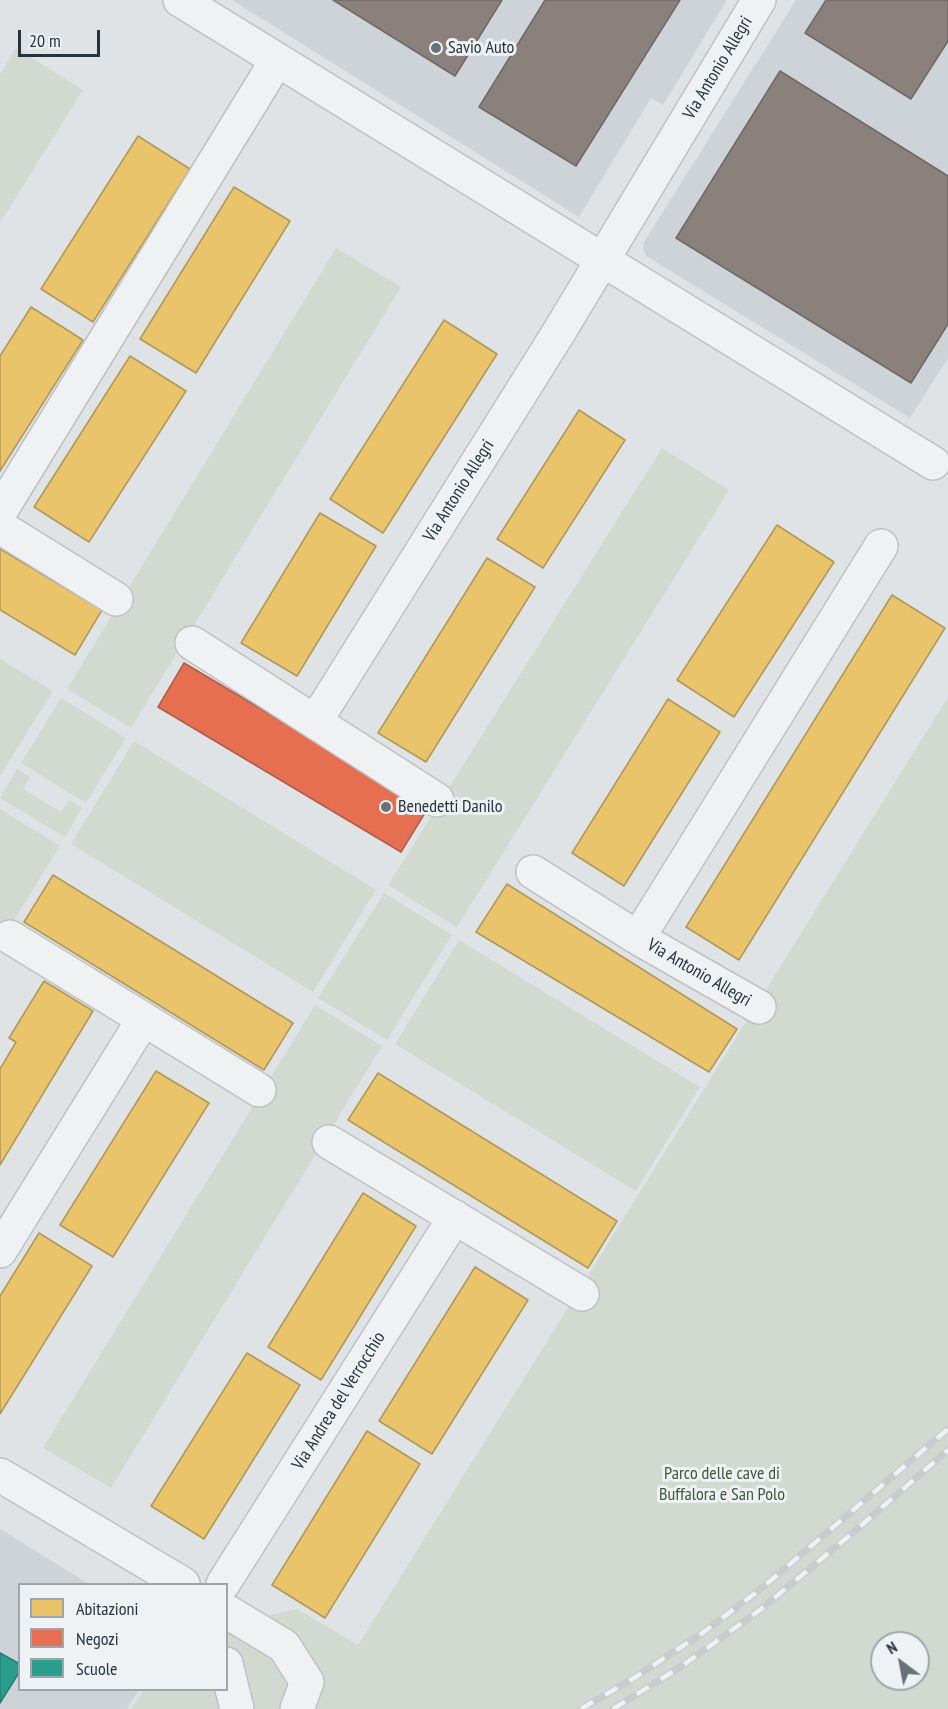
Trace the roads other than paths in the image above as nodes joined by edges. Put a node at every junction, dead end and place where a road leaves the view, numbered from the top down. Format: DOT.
graph roads {
  1 [pos="180,0"];
  2 [pos="759,0"];
  3 [pos="277,60"];
  4 [pos="601,260"];
  5 [pos="933,463"];
  6 [pos="0,512"];
  7 [pos="0,527"];
  8 [pos="881,546"];
  9 [pos="116,599"];
  10 [pos="192,644"];
  11 [pos="315,722"];
  12 [pos="437,800"];
  13 [pos="533,872"];
  14 [pos="10,937"];
  15 [pos="638,938"];
  16 [pos="759,1007"];
  17 [pos="143,1020"];
  18 [pos="259,1090"];
  19 [pos="329,1142"];
  20 [pos="454,1217"];
  21 [pos="0,1251"];
  22 [pos="582,1294"];
  23 [pos="0,1475"];
  24 [pos="181,1583"];
  25 [pos="225,1583"];
  26 [pos="228,1612"];
  27 [pos="228,1672"];
  28 [pos="237,1709"];
  29 [pos="297,1709"];
  1 -- 3 [label="street"];
  2 -- 4 [label="street, Via Antonio Allegri"];
  3 -- 4 [label="street"];
  3 -- 6 [label="street"];
  4 -- 5 [label="street"];
  4 -- 11 [label="street, Via Antonio Allegri"];
  7 -- 9 [label="street"];
  8 -- 15 [label="street, Via Antonio Allegri"];
  10 -- 11 [label="street"];
  11 -- 12 [label="street"];
  13 -- 15 [label="street, Via Antonio Allegri"];
  14 -- 17 [label="street"];
  15 -- 16 [label="street, Via Antonio Allegri"];
  17 -- 18 [label="street"];
  17 -- 21 [label="street"];
  19 -- 20 [label="street"];
  20 -- 22 [label="street"];
  20 -- 25 [label="street, Via Andrea del Verrocchio"];
  23 -- 24 [label="street"];
  26 -- 29 [label="street"];
  27 -- 28 [label="street"];
}
